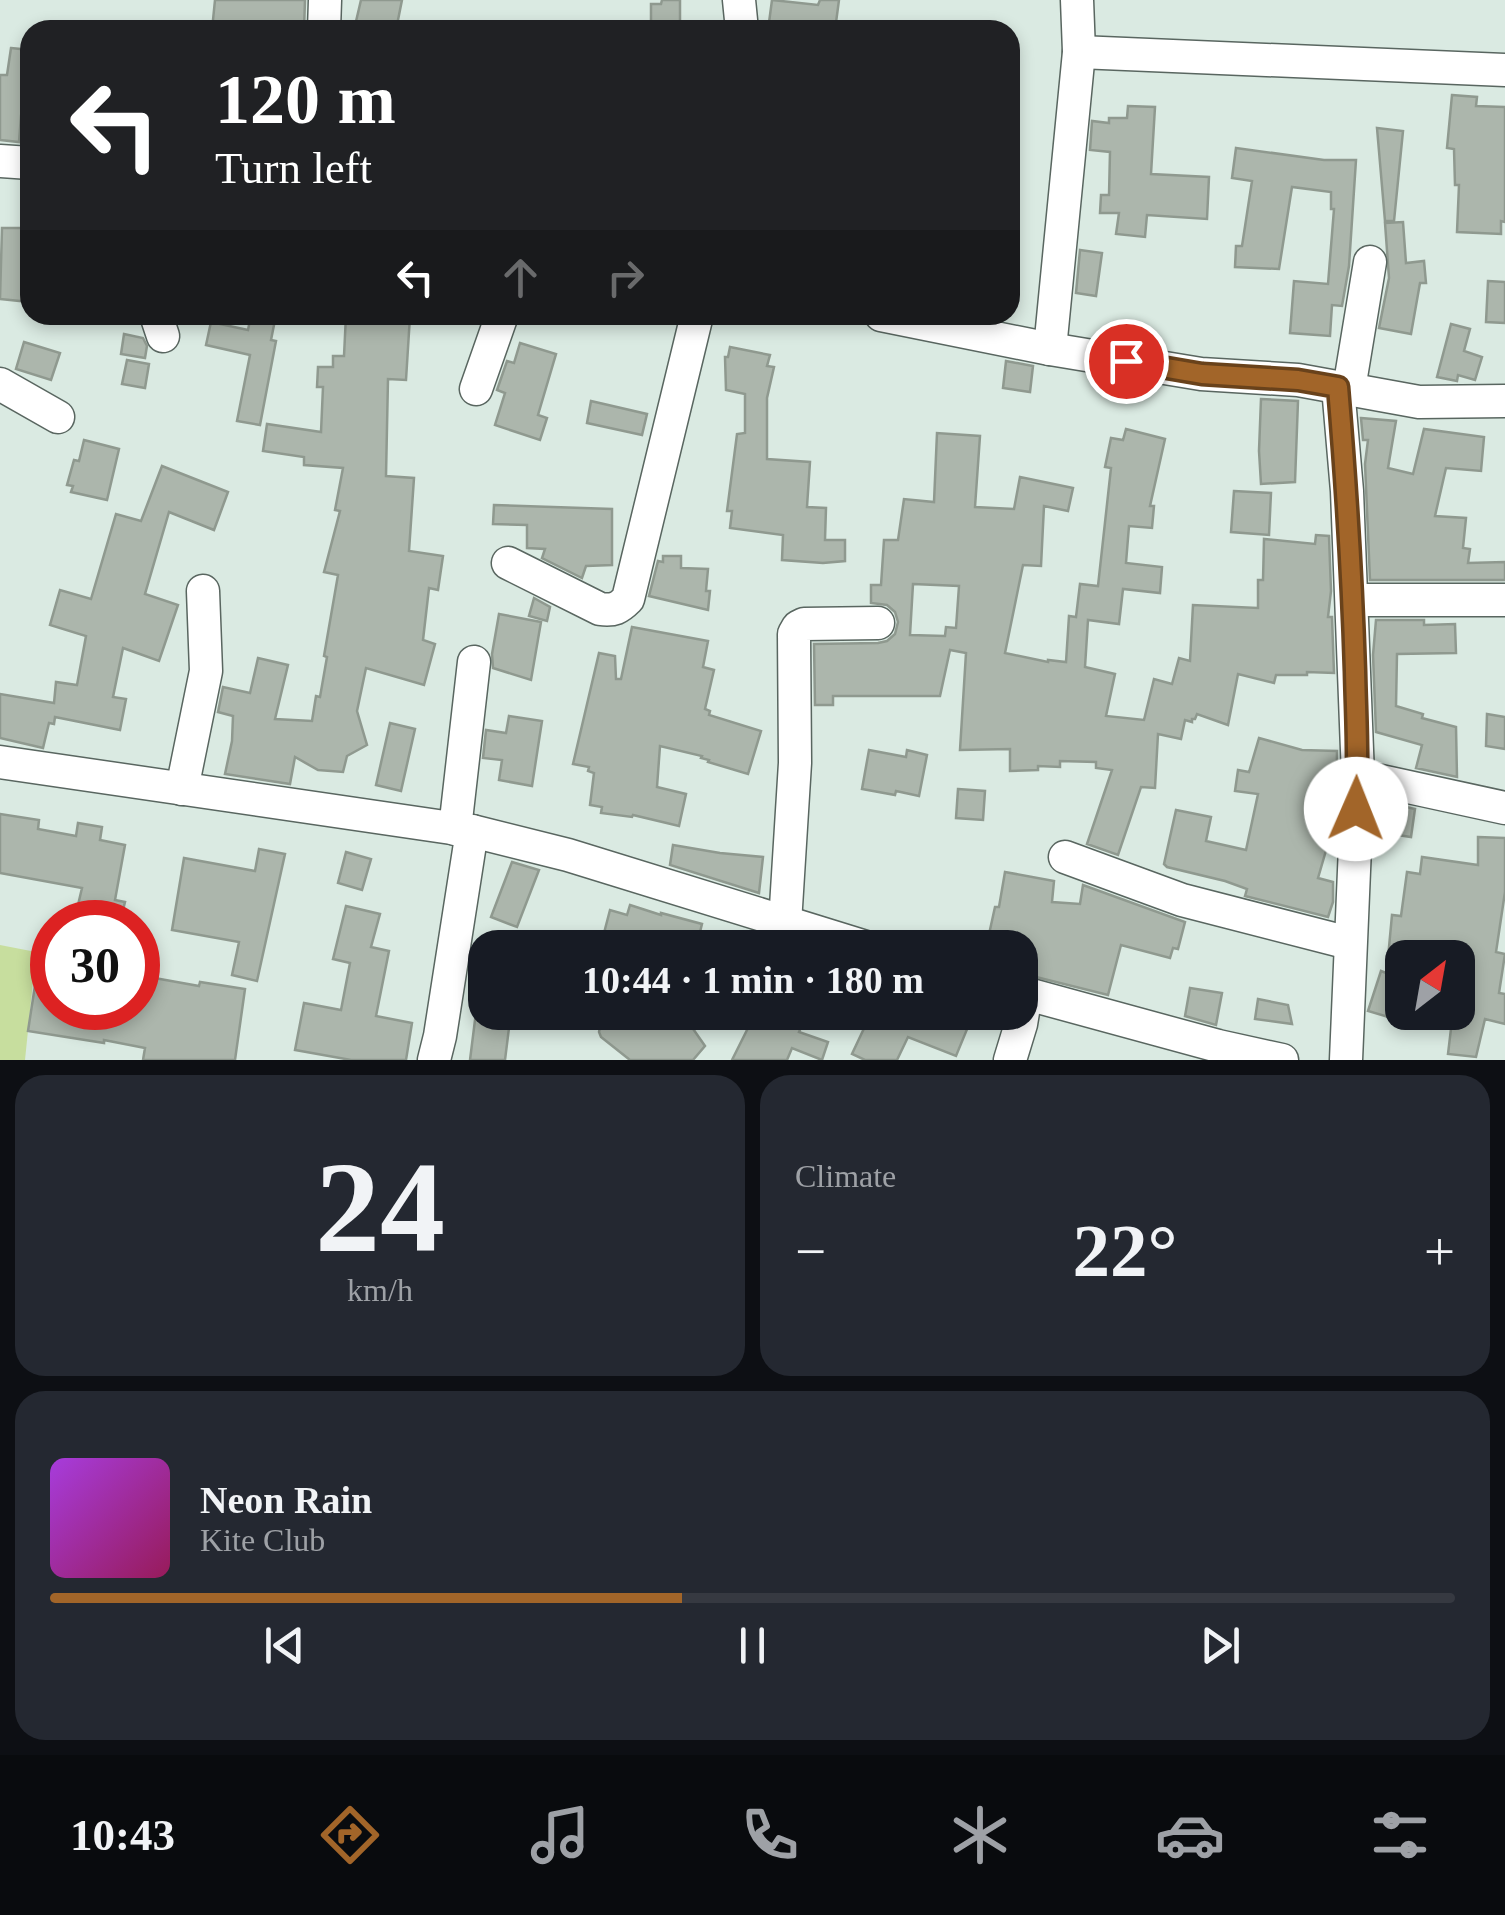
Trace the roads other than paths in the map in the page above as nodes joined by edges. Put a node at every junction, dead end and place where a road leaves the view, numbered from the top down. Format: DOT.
graph roads {
  1 [pos="1078,0"];
  2 [pos="1079,52"];
  3 [pos="1505,70"];
  4 [pos="1370,262"];
  5 [pos="498,325"];
  6 [pos="695,325"];
  7 [pos="932,325"];
  8 [pos="1050,348"];
  9 [pos="0,384"];
  10 [pos="1343,388"];
  11 [pos="476,389"];
  12 [pos="1505,402"];
  13 [pos="58,417"];
  14 [pos="508,562"];
  15 [pos="203,592"];
  16 [pos="1353,600"];
  17 [pos="1505,600"];
  18 [pos="878,623"];
  19 [pos="474,662"];
  20 [pos="0,762"];
  21 [pos="1358,776"];
  22 [pos="182,789"];
  23 [pos="1505,808"];
  24 [pos="463,830"];
  25 [pos="1065,858"];
  26 [pos="784,923"];
  27 [pos="808,930"];
  28 [pos="1349,942"];
  29 [pos="1038,997"];
  30 [pos="1019,1030"];
  31 [pos="434,1060"];
  32 [pos="1010,1060"];
  33 [pos="1282,1060"];
  34 [pos="1346,1060"];
  1 -- 2 [label="street"];
  2 -- 3 [label="street"];
  2 -- 8 [label="street"];
  4 -- 10 [label="street"];
  5 -- 11 [label="street"];
  6 -- 14 [label="street"];
  7 -- 8 [label="street"];
  8 -- 10 [label="street"];
  9 -- 13 [label="street"];
  10 -- 12 [label="street"];
  10 -- 16 [label="street"];
  15 -- 22 [label="street"];
  16 -- 17 [label="street"];
  16 -- 21 [label="street"];
  18 -- 26 [label="street"];
  19 -- 24 [label="street"];
  20 -- 22 [label="street"];
  21 -- 23 [label="street"];
  21 -- 28 [label="street"];
  22 -- 24 [label="street"];
  24 -- 26 [label="street"];
  24 -- 31 [label="street"];
  25 -- 28 [label="street"];
  26 -- 27 [label="street"];
  28 -- 34 [label="street"];
  29 -- 33 [label="street"];
  30 -- 32 [label="street"];
}
